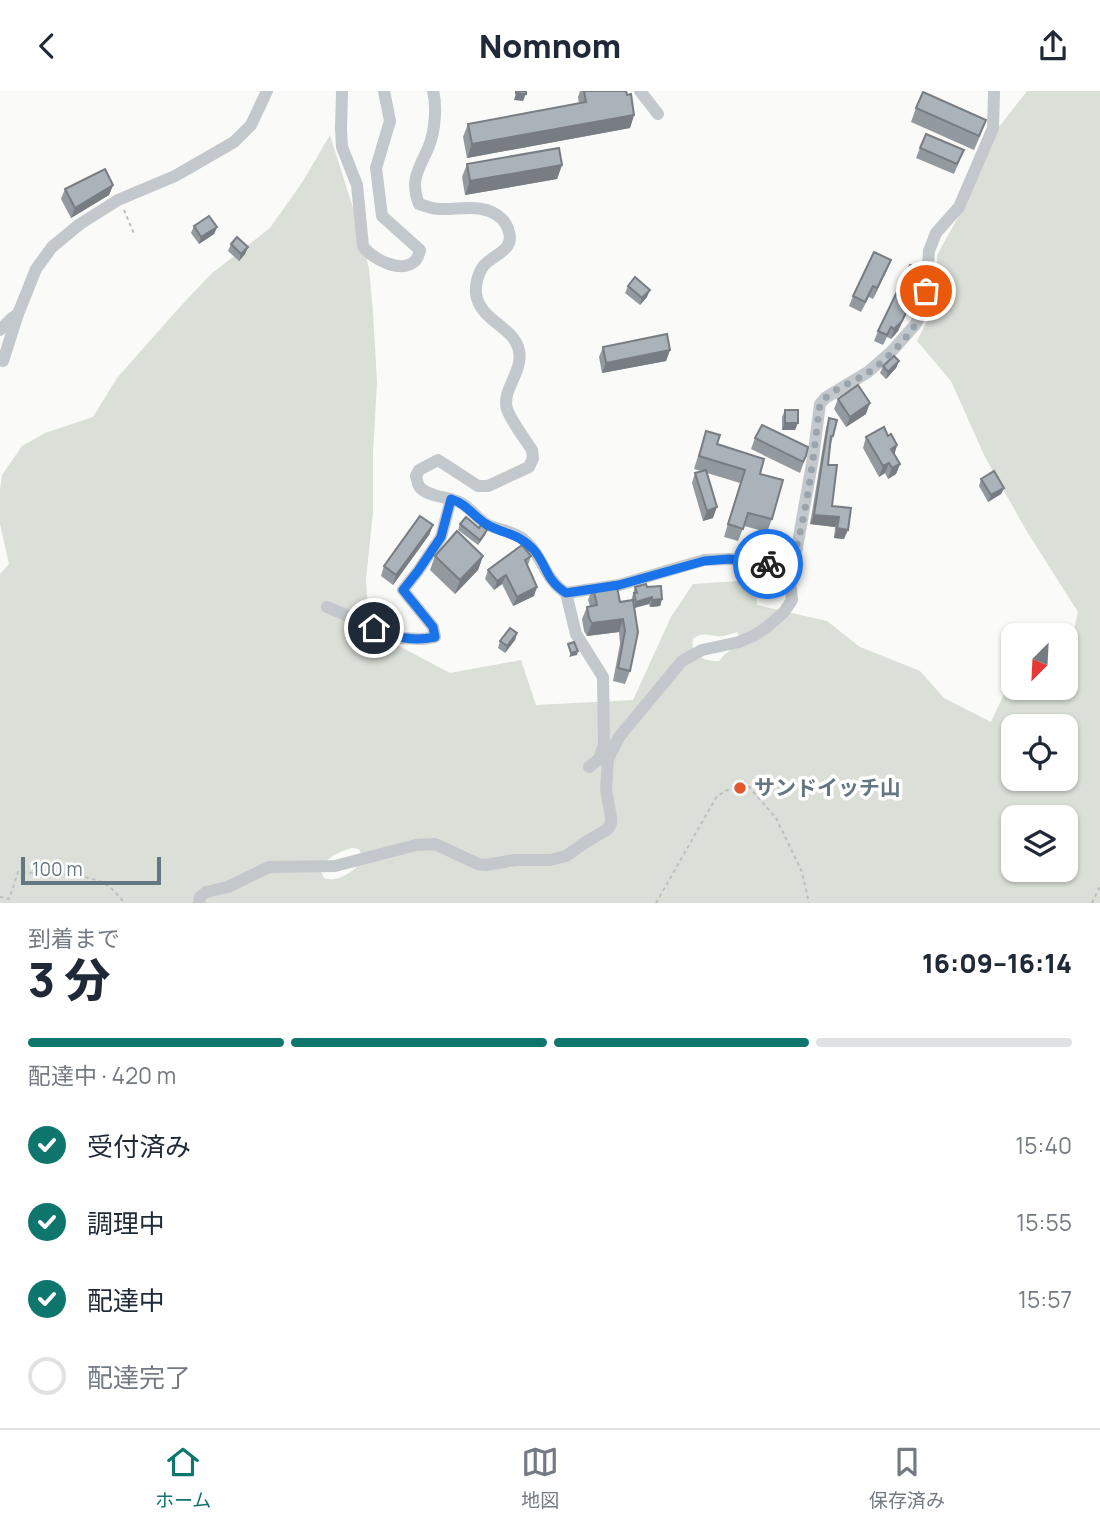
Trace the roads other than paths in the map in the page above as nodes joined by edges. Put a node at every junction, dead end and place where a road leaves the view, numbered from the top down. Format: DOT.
graph roads {
  1 [pos="267,91"];
  2 [pos="342,91"];
  3 [pos="384,91"];
  4 [pos="433,91"];
  5 [pos="640,91"];
  6 [pos="994,91"];
  7 [pos="658,114"];
  8 [pos="18,314"];
  9 [pos="0,330"];
  10 [pos="3,361"];
  11 [pos="451,499"];
  12 [pos="789,571"];
  13 [pos="566,593"];
  14 [pos="327,607"];
  15 [pos="589,767"];
  16 [pos="199,903"];
  1 -- 8 [label="street"];
  2 -- 3 [label="street"];
  4 -- 11 [label="street"];
  5 -- 7 [label="street"];
  6 -- 12 [label="street"];
  8 -- 9 [label="street"];
  8 -- 10 [label="street"];
  11 -- 13 [label="street"];
  11 -- 14 [label="street"];
  12 -- 13 [label="street"];
  12 -- 16 [label="street"];
  13 -- 15 [label="street"];
}
